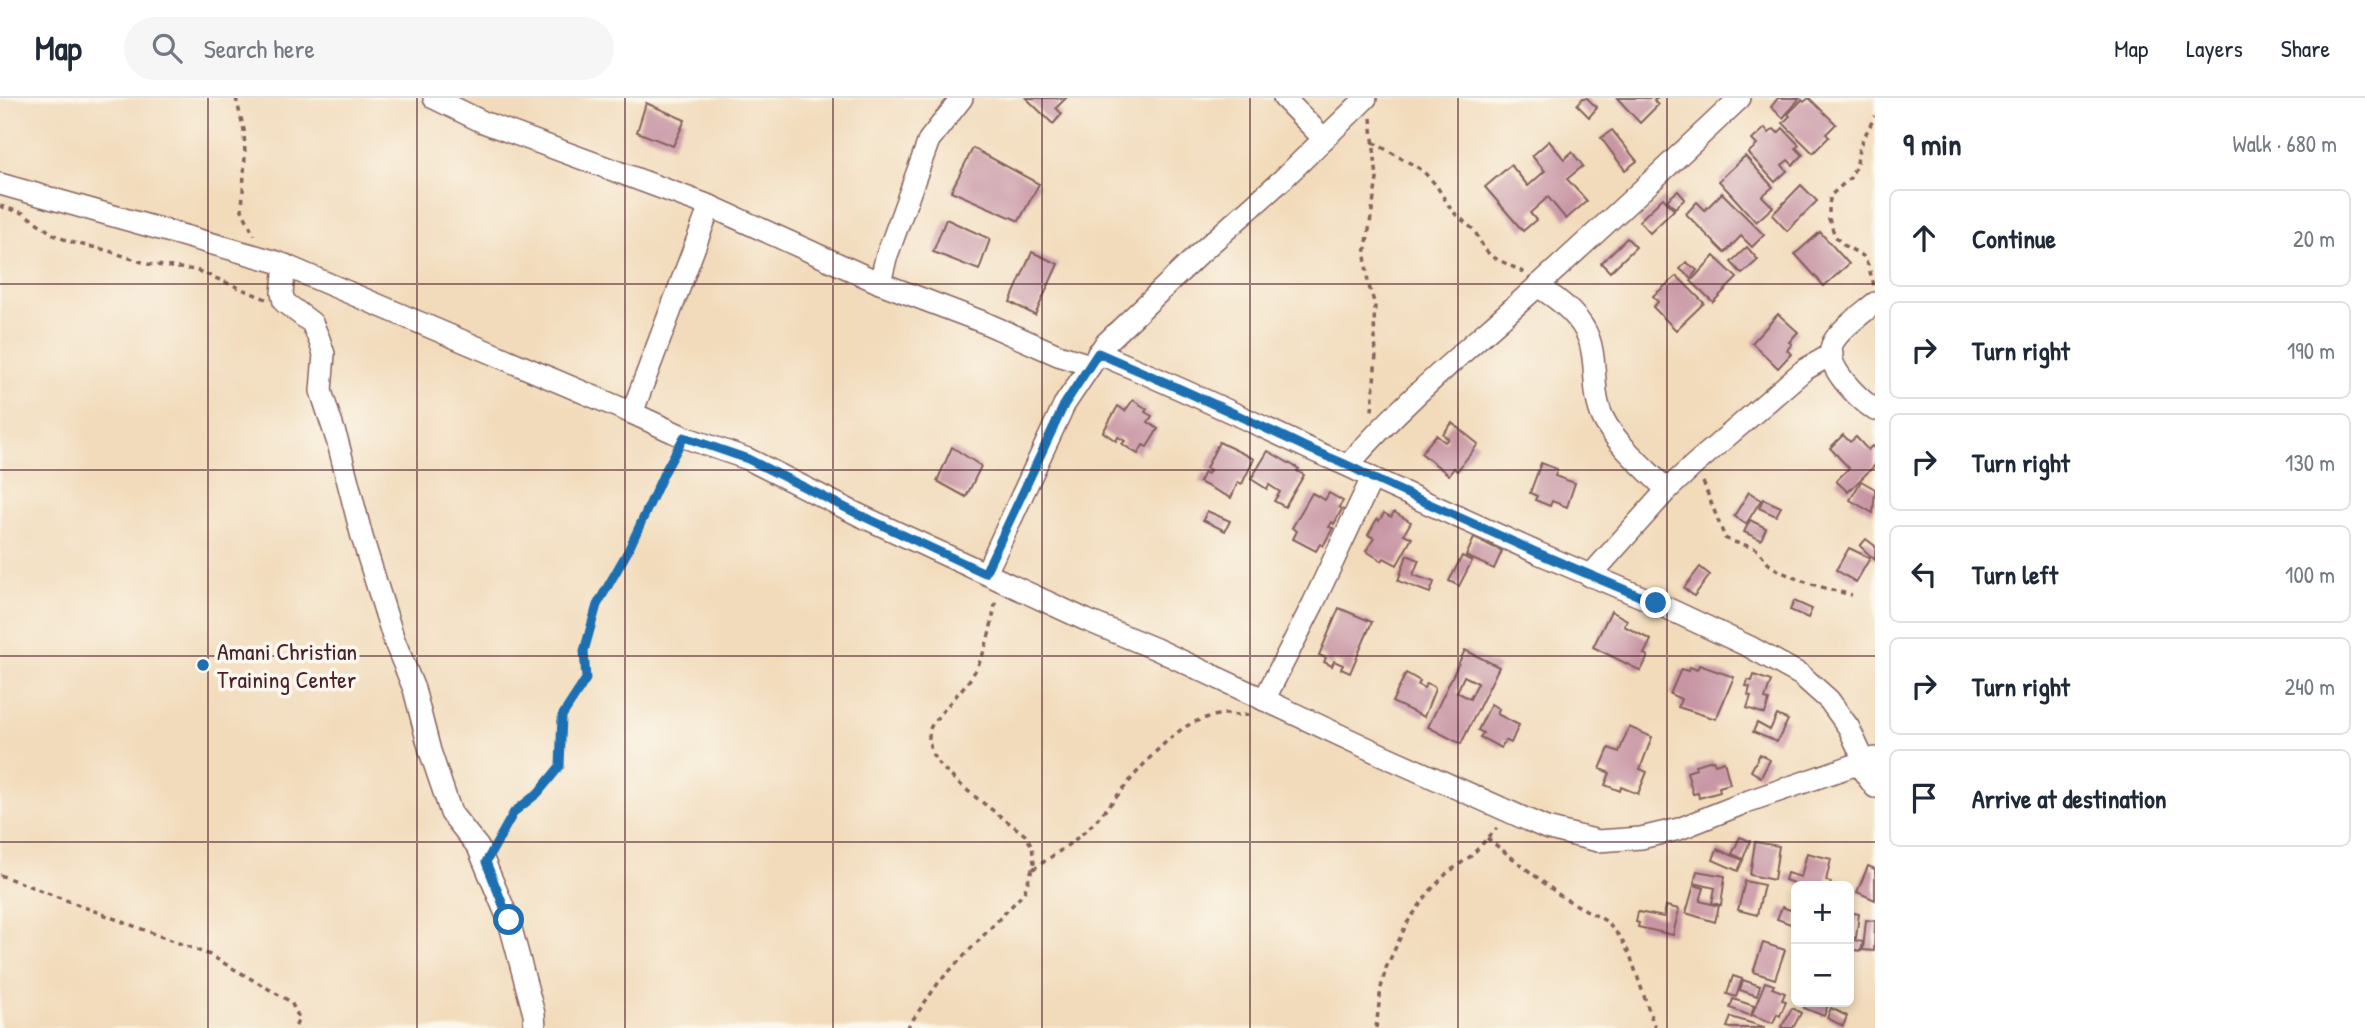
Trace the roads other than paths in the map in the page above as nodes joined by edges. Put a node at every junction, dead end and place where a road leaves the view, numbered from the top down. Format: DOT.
graph roads {
  1 [pos="434,98"];
  2 [pos="961,98"];
  3 [pos="1284,98"];
  4 [pos="1741,98"];
  5 [pos="1368,103"];
  6 [pos="1324,139"];
  7 [pos="0,184"];
  8 [pos="709,206"];
  9 [pos="276,262"];
  10 [pos="880,283"];
  11 [pos="1540,284"];
  12 [pos="1875,303"];
  13 [pos="1832,354"];
  14 [pos="1094,359"];
  15 [pos="1875,410"];
  16 [pos="632,413"];
  17 [pos="1349,464"];
  18 [pos="1372,478"];
  19 [pos="1667,490"];
  20 [pos="992,576"];
  21 [pos="1590,576"];
  22 [pos="1265,700"];
  23 [pos="1865,761"];
  24 [pos="1875,787"];
  25 [pos="535,1028"];
  1 -- 8 [label="street"];
  2 -- 10 [label="street"];
  3 -- 6 [label="street"];
  4 -- 11 [label="street"];
  5 -- 6 [label="street"];
  6 -- 14 [label="street"];
  7 -- 9 [label="street"];
  8 -- 10 [label="street"];
  8 -- 16 [label="street"];
  9 -- 16 [label="street"];
  9 -- 25 [label="street"];
  10 -- 14 [label="street"];
  11 -- 17 [label="street"];
  11 -- 19 [label="street"];
  12 -- 13 [label="street"];
  13 -- 15 [label="street"];
  13 -- 19 [label="street"];
  14 -- 17 [label="street"];
  14 -- 20 [label="street"];
  16 -- 20 [label="street"];
  17 -- 18 [label="street"];
  18 -- 21 [label="street"];
  18 -- 22 [label="street"];
  19 -- 21 [label="street"];
  20 -- 22 [label="street"];
  21 -- 23 [label="street"];
  22 -- 23 [label="street"];
  23 -- 24 [label="street"];
}
